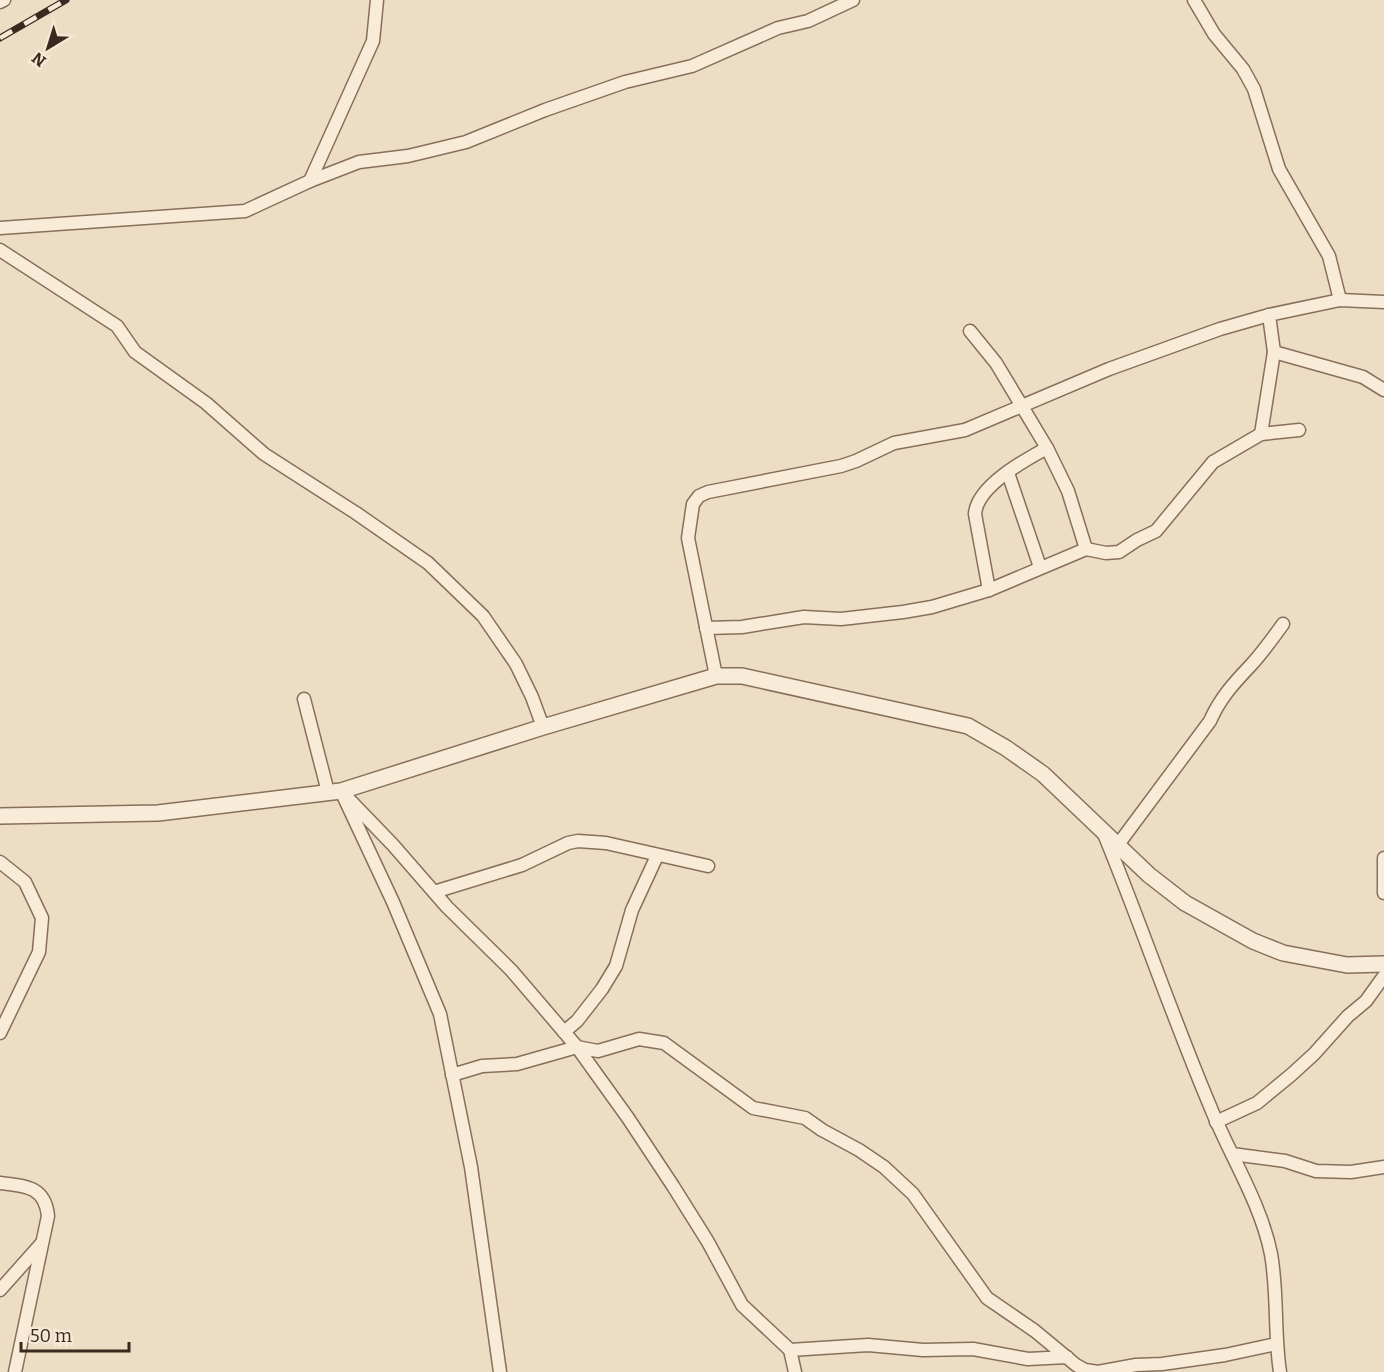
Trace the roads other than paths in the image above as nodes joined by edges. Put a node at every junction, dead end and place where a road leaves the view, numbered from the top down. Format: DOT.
graph roads {
  1 [pos="377,0"];
  2 [pos="853,0"];
  3 [pos="1194,0"];
  4 [pos="310,181"];
  5 [pos="0,228"];
  6 [pos="0,250"];
  7 [pos="1340,300"];
  8 [pos="1384,302"];
  9 [pos="1269,315"];
  10 [pos="970,331"];
  11 [pos="1274,352"];
  12 [pos="1384,390"];
  13 [pos="1021,406"];
  14 [pos="1299,430"];
  15 [pos="1262,434"];
  16 [pos="1047,448"];
  17 [pos="1008,472"];
  18 [pos="1086,549"];
  19 [pos="1040,567"];
  20 [pos="989,590"];
  21 [pos="1283,624"];
  22 [pos="706,628"];
  23 [pos="716,676"];
  24 [pos="303,699"];
  25 [pos="543,727"];
  26 [pos="335,791"];
  27 [pos="0,816"];
  28 [pos="1103,832"];
  29 [pos="1117,846"];
  30 [pos="657,856"];
  31 [pos="1384,858"];
  32 [pos="0,862"];
  33 [pos="708,866"];
  34 [pos="434,892"];
  35 [pos="1384,892"];
  36 [pos="1384,964"];
  37 [pos="1384,976"];
  38 [pos="564,1032"];
  39 [pos="0,1033"];
  40 [pos="577,1047"];
  41 [pos="452,1075"];
  42 [pos="1216,1122"];
  43 [pos="1232,1154"];
  44 [pos="1384,1167"];
  45 [pos="0,1183"];
  46 [pos="42,1243"];
  47 [pos="0,1290"];
  48 [pos="1276,1344"];
  49 [pos="790,1350"];
  50 [pos="1067,1357"];
  51 [pos="1085,1371"];
  52 [pos="15,1372"];
  53 [pos="500,1372"];
  54 [pos="795,1372"];
  55 [pos="1280,1372"];
  1 -- 4 [label="street"];
  2 -- 4 [label="street"];
  3 -- 7 [label="street"];
  4 -- 5 [label="street"];
  6 -- 25 [label="street"];
  7 -- 8 [label="street"];
  7 -- 9 [label="street"];
  9 -- 11 [label="street"];
  9 -- 13 [label="street"];
  10 -- 13 [label="street"];
  11 -- 12 [label="street"];
  11 -- 15 [label="street"];
  13 -- 16 [label="street"];
  13 -- 22 [label="street"];
  14 -- 15 [label="street"];
  15 -- 18 [label="street"];
  16 -- 17 [label="street"];
  16 -- 18 [label="street"];
  17 -- 19 [label="street"];
  17 -- 20 [label="street"];
  18 -- 19 [label="street"];
  19 -- 20 [label="street"];
  20 -- 22 [label="street"];
  21 -- 29 [label="street"];
  22 -- 23 [label="street"];
  23 -- 25 [label="street"];
  23 -- 28 [label="street"];
  24 -- 26 [label="street"];
  25 -- 26 [label="street"];
  26 -- 27 [label="street"];
  26 -- 34 [label="street"];
  26 -- 41 [label="street"];
  28 -- 29 [label="street"];
  28 -- 42 [label="street"];
  29 -- 36 [label="street"];
  30 -- 33 [label="street"];
  30 -- 34 [label="street"];
  30 -- 38 [label="street"];
  31 -- 35 [label="street"];
  32 -- 39 [label="street"];
  34 -- 38 [label="street"];
  37 -- 42 [label="street"];
  38 -- 40 [label="street"];
  40 -- 41 [label="street"];
  40 -- 49 [label="street"];
  40 -- 50 [label="street"];
  41 -- 53 [label="street"];
  42 -- 43 [label="street"];
  43 -- 44 [label="street"];
  43 -- 48 [label="street"];
  45 -- 46 [label="street"];
  46 -- 47 [label="street"];
  46 -- 52 [label="street"];
  48 -- 51 [label="street"];
  48 -- 55 [label="street"];
  49 -- 50 [label="street"];
  49 -- 54 [label="street"];
  50 -- 51 [label="street"];
}
